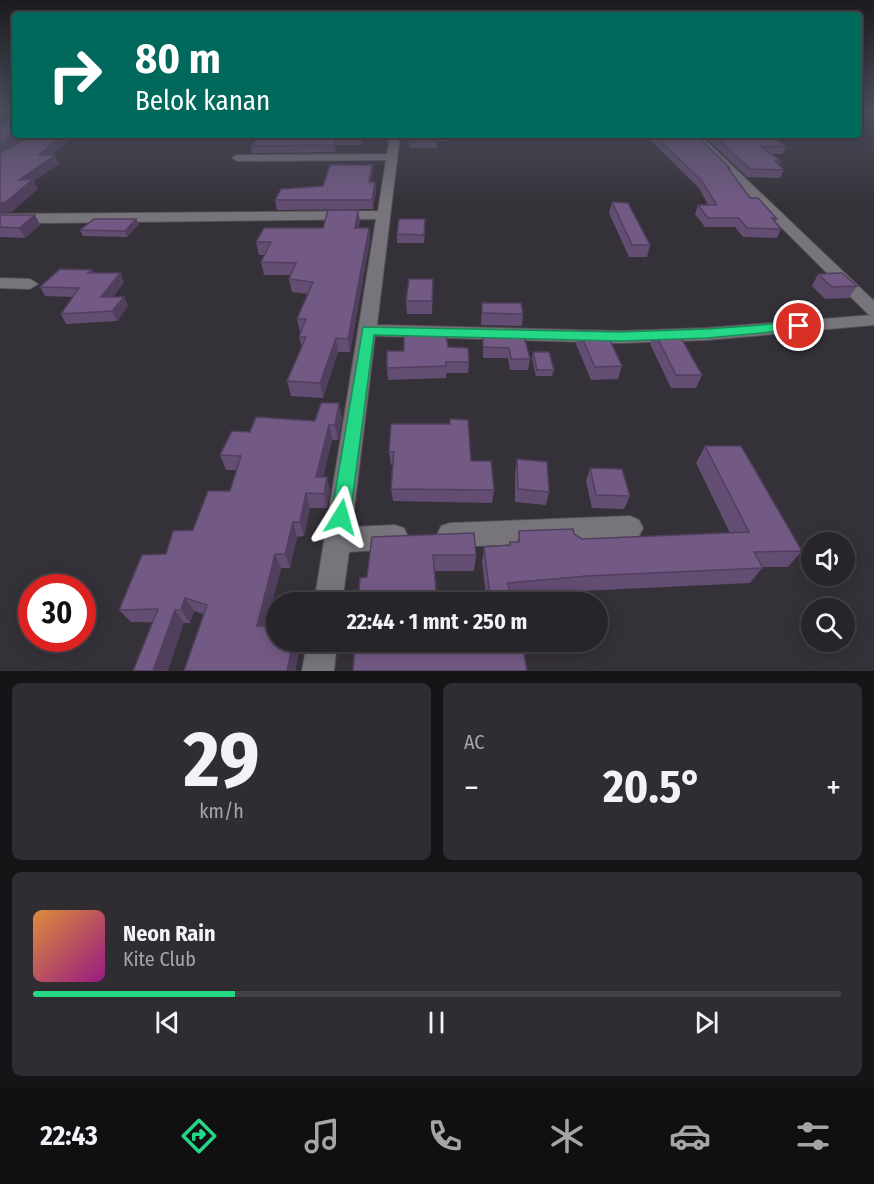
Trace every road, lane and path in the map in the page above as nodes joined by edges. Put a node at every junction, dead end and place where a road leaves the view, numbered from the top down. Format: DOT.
graph roads {
  1 [pos="394,142"];
  2 [pos="702,142"];
  3 [pos="392,157"];
  4 [pos="237,158"];
  5 [pos="383,215"];
  6 [pos="0,218"];
  7 [pos="0,283"];
  8 [pos="30,284"];
  9 [pos="874,310"];
  10 [pos="874,320"];
  11 [pos="368,330"];
  12 [pos="630,528"];
  13 [pos="337,540"];
  14 [pos="330,592"];
  15 [pos="321,652"];
  16 [pos="318,671"];
  1 -- 3 [label="street"];
  2 -- 9 [label="street"];
  3 -- 4 [label="street"];
  3 -- 5 [label="street"];
  5 -- 6 [label="street"];
  5 -- 11 [label="street"];
  7 -- 8 [label="street"];
  10 -- 11 [label="street"];
  11 -- 13 [label="street"];
  12 -- 13 [label="street"];
  13 -- 14 [label="street"];
  15 -- 16 [label="street"];
}
